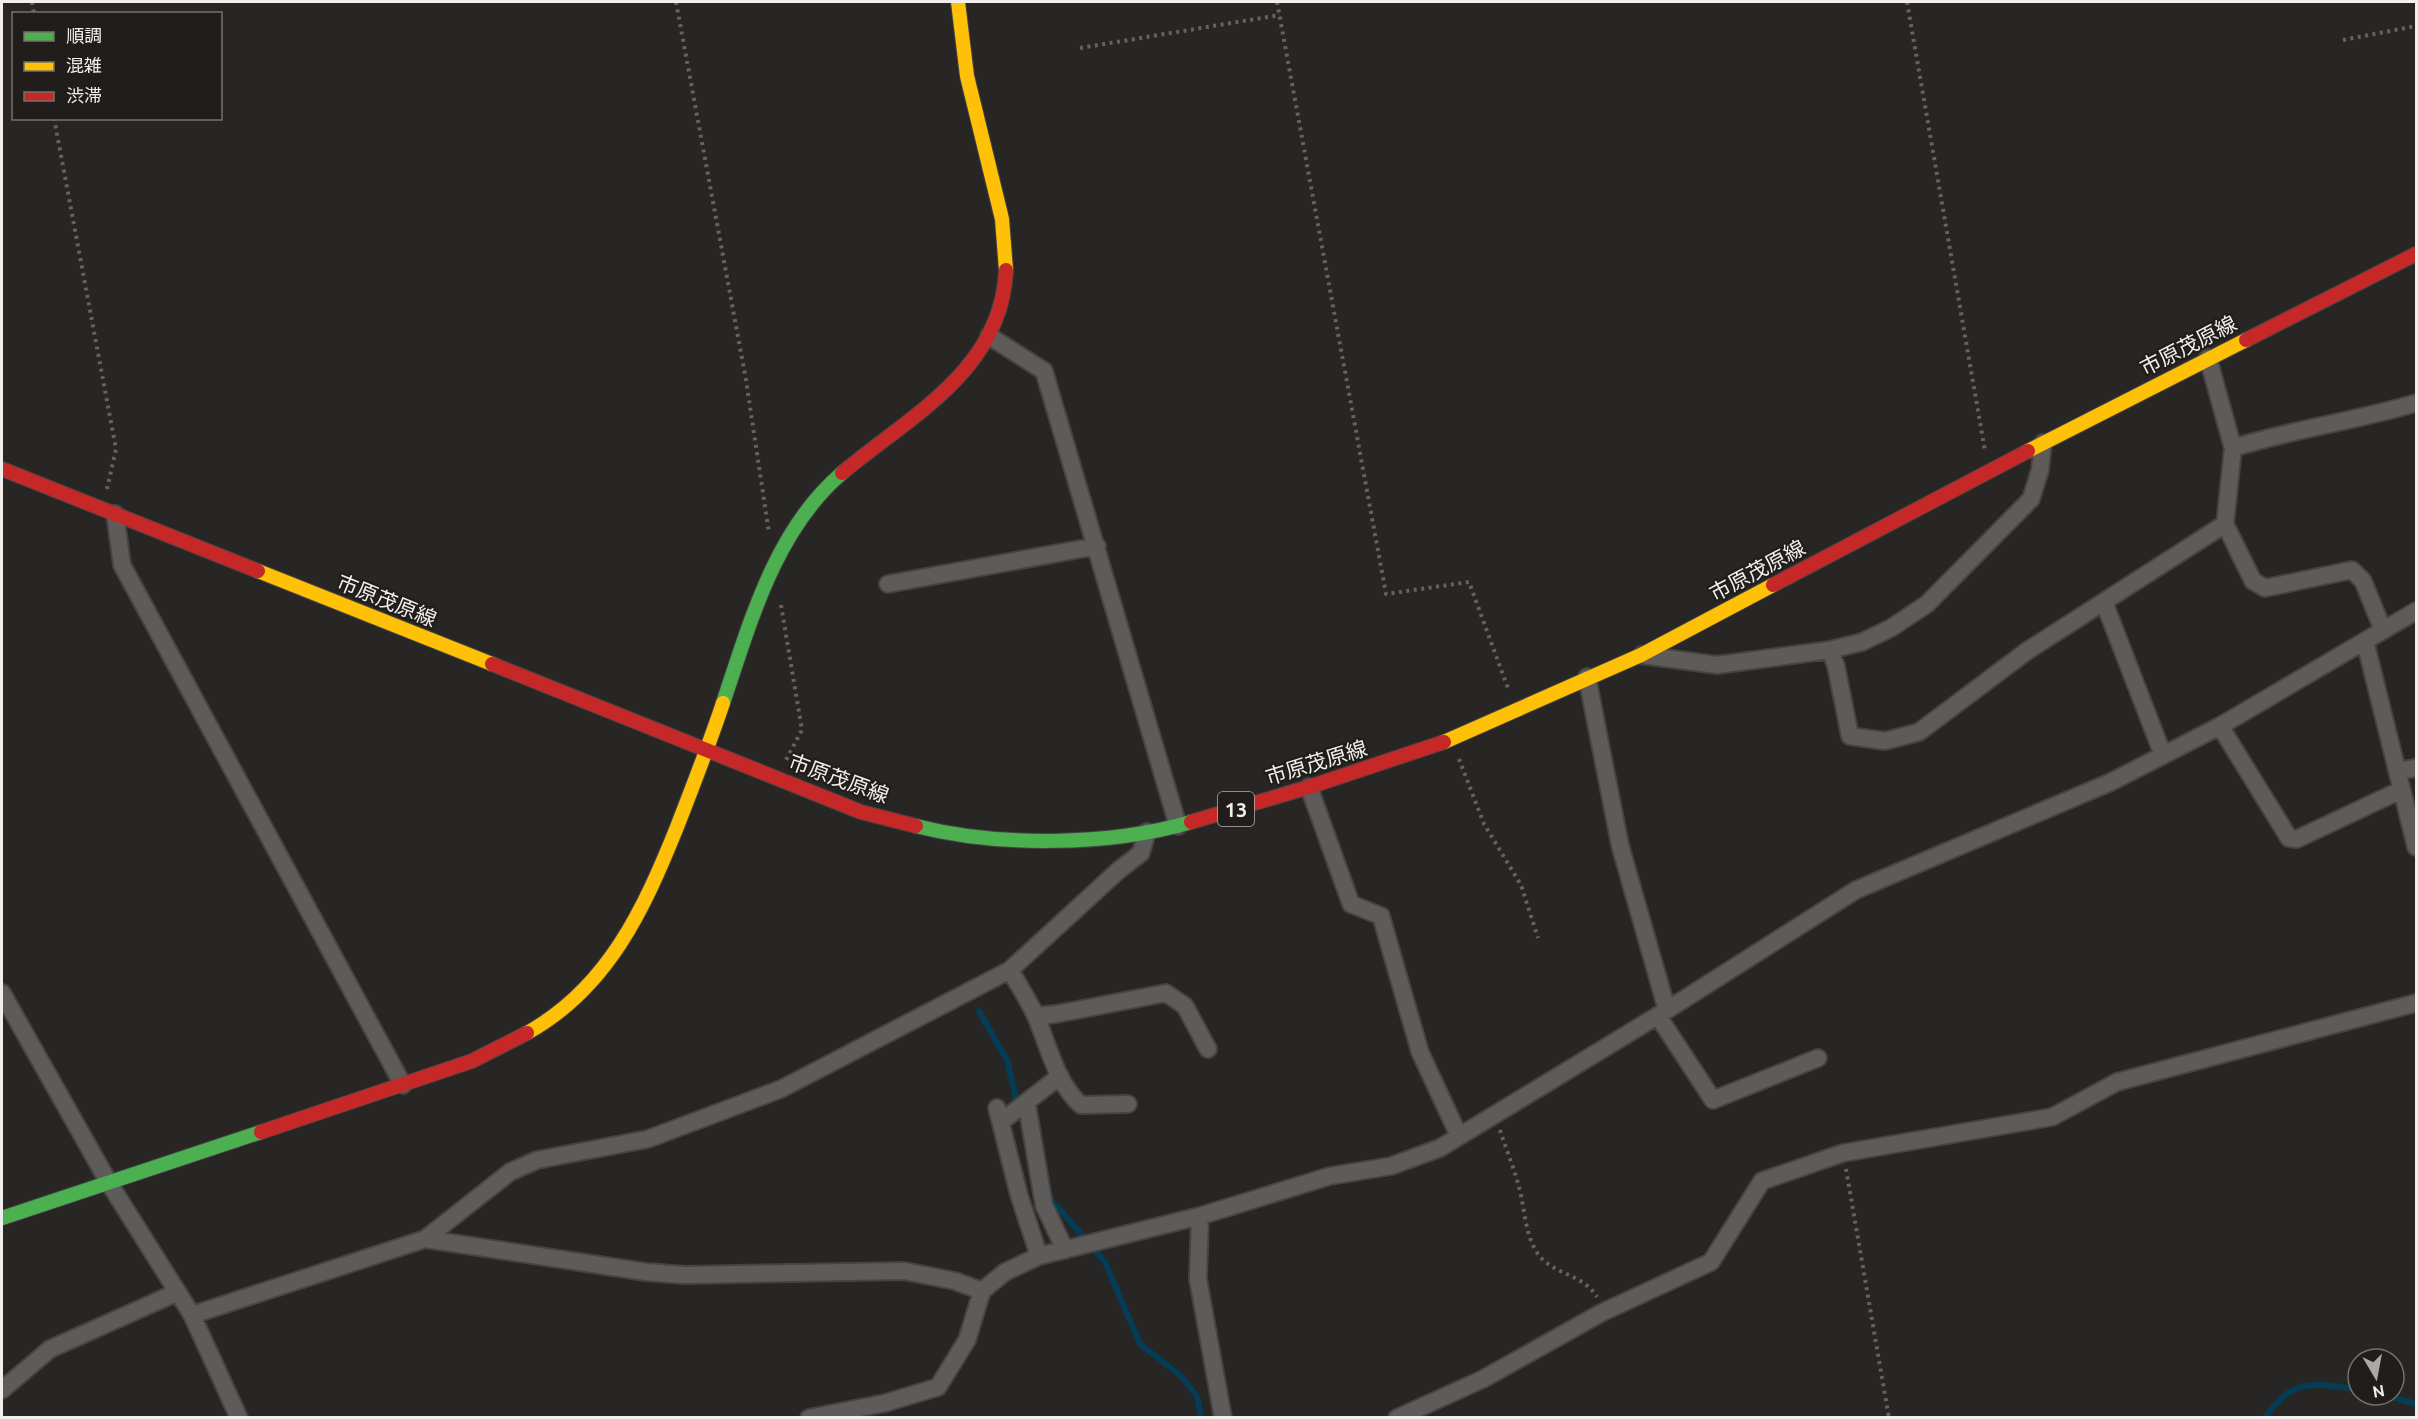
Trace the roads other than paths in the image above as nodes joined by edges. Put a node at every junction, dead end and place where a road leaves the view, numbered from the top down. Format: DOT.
graph roads {
  1 [pos="958,2"];
  2 [pos="2416,254"];
  3 [pos="989,336"];
  4 [pos="2208,358"];
  5 [pos="2416,403"];
  6 [pos="2043,443"];
  7 [pos="2233,448"];
  8 [pos="2,469"];
  9 [pos="108,512"];
  10 [pos="2225,524"];
  11 [pos="1098,546"];
  12 [pos="888,584"];
  13 [pos="2104,602"];
  14 [pos="2416,611"];
  15 [pos="2383,630"];
  16 [pos="2365,641"];
  17 [pos="1830,650"];
  18 [pos="1641,655"];
  19 [pos="1587,677"];
  20 [pos="2220,726"];
  21 [pos="706,751"];
  22 [pos="2163,755"];
  23 [pos="2416,768"];
  24 [pos="2397,771"];
  25 [pos="1309,787"];
  26 [pos="2401,790"];
  27 [pos="1178,826"];
  28 [pos="1147,832"];
  29 [pos="2416,847"];
  30 [pos="1010,970"];
  31 [pos="2,993"];
  32 [pos="2416,1003"];
  33 [pos="1662,1013"];
  34 [pos="1036,1016"];
  35 [pos="1208,1049"];
  36 [pos="1818,1058"];
  37 [pos="1060,1076"];
  38 [pos="403,1085"];
  39 [pos="1128,1104"];
  40 [pos="1027,1105"];
  41 [pos="1459,1136"];
  42 [pos="109,1183"];
  43 [pos="1200,1216"];
  44 [pos="2,1218"];
  45 [pos="424,1239"];
  46 [pos="1065,1250"];
  47 [pos="1039,1256"];
  48 [pos="982,1291"];
  49 [pos="178,1292"];
  50 [pos="192,1315"];
  51 [pos="2,1390"];
  52 [pos="239,1418"];
  53 [pos="809,1418"];
  54 [pos="1223,1418"];
  55 [pos="1397,1418"];
  1 -- 3 [label="main road"];
  2 -- 4 [label="main road, 市原茂原線 / 13"];
  3 -- 11 [label="street"];
  3 -- 21 [label="main road"];
  4 -- 6 [label="main road, 市原茂原線 / 13"];
  4 -- 7 [label="street"];
  5 -- 7 [label="street"];
  6 -- 17 [label="street"];
  6 -- 18 [label="main road, 市原茂原線 / 13"];
  7 -- 10 [label="street"];
  8 -- 9 [label="main road, 市原茂原線 / 13"];
  9 -- 21 [label="main road, 市原茂原線 / 13"];
  9 -- 38 [label="street"];
  10 -- 13 [label="street"];
  10 -- 15 [label="street"];
  11 -- 12 [label="street"];
  11 -- 27 [label="street"];
  13 -- 17 [label="street"];
  13 -- 22 [label="street"];
  14 -- 15 [label="street"];
  15 -- 16 [label="street"];
  16 -- 20 [label="street"];
  16 -- 24 [label="street"];
  17 -- 18 [label="street"];
  18 -- 19 [label="main road, 市原茂原線 / 13"];
  19 -- 25 [label="main road, 市原茂原線 / 13"];
  19 -- 33 [label="street"];
  20 -- 22 [label="street"];
  20 -- 26 [label="street"];
  21 -- 28 [label="main road, 市原茂原線 / 13"];
  21 -- 38 [label="main road"];
  22 -- 33 [label="street"];
  23 -- 24 [label="street"];
  24 -- 26 [label="street"];
  25 -- 27 [label="main road, 市原茂原線 / 13"];
  25 -- 41 [label="street"];
  26 -- 29 [label="street"];
  27 -- 28 [label="main road, 市原茂原線 / 13"];
  28 -- 30 [label="street"];
  30 -- 34 [label="street"];
  30 -- 45 [label="street"];
  31 -- 42 [label="street"];
  32 -- 55 [label="street"];
  33 -- 36 [label="street"];
  33 -- 41 [label="street"];
  34 -- 35 [label="street"];
  34 -- 37 [label="street"];
  37 -- 39 [label="street"];
  37 -- 40 [label="street"];
  38 -- 42 [label="main road"];
  40 -- 46 [label="street"];
  40 -- 47 [label="street"];
  41 -- 43 [label="street"];
  42 -- 44 [label="main road"];
  42 -- 49 [label="street"];
  43 -- 46 [label="street"];
  43 -- 54 [label="street"];
  45 -- 48 [label="street"];
  45 -- 50 [label="street"];
  46 -- 47 [label="street"];
  47 -- 48 [label="street"];
  48 -- 53 [label="street"];
  49 -- 50 [label="street"];
  49 -- 51 [label="street"];
  50 -- 52 [label="street"];
}
